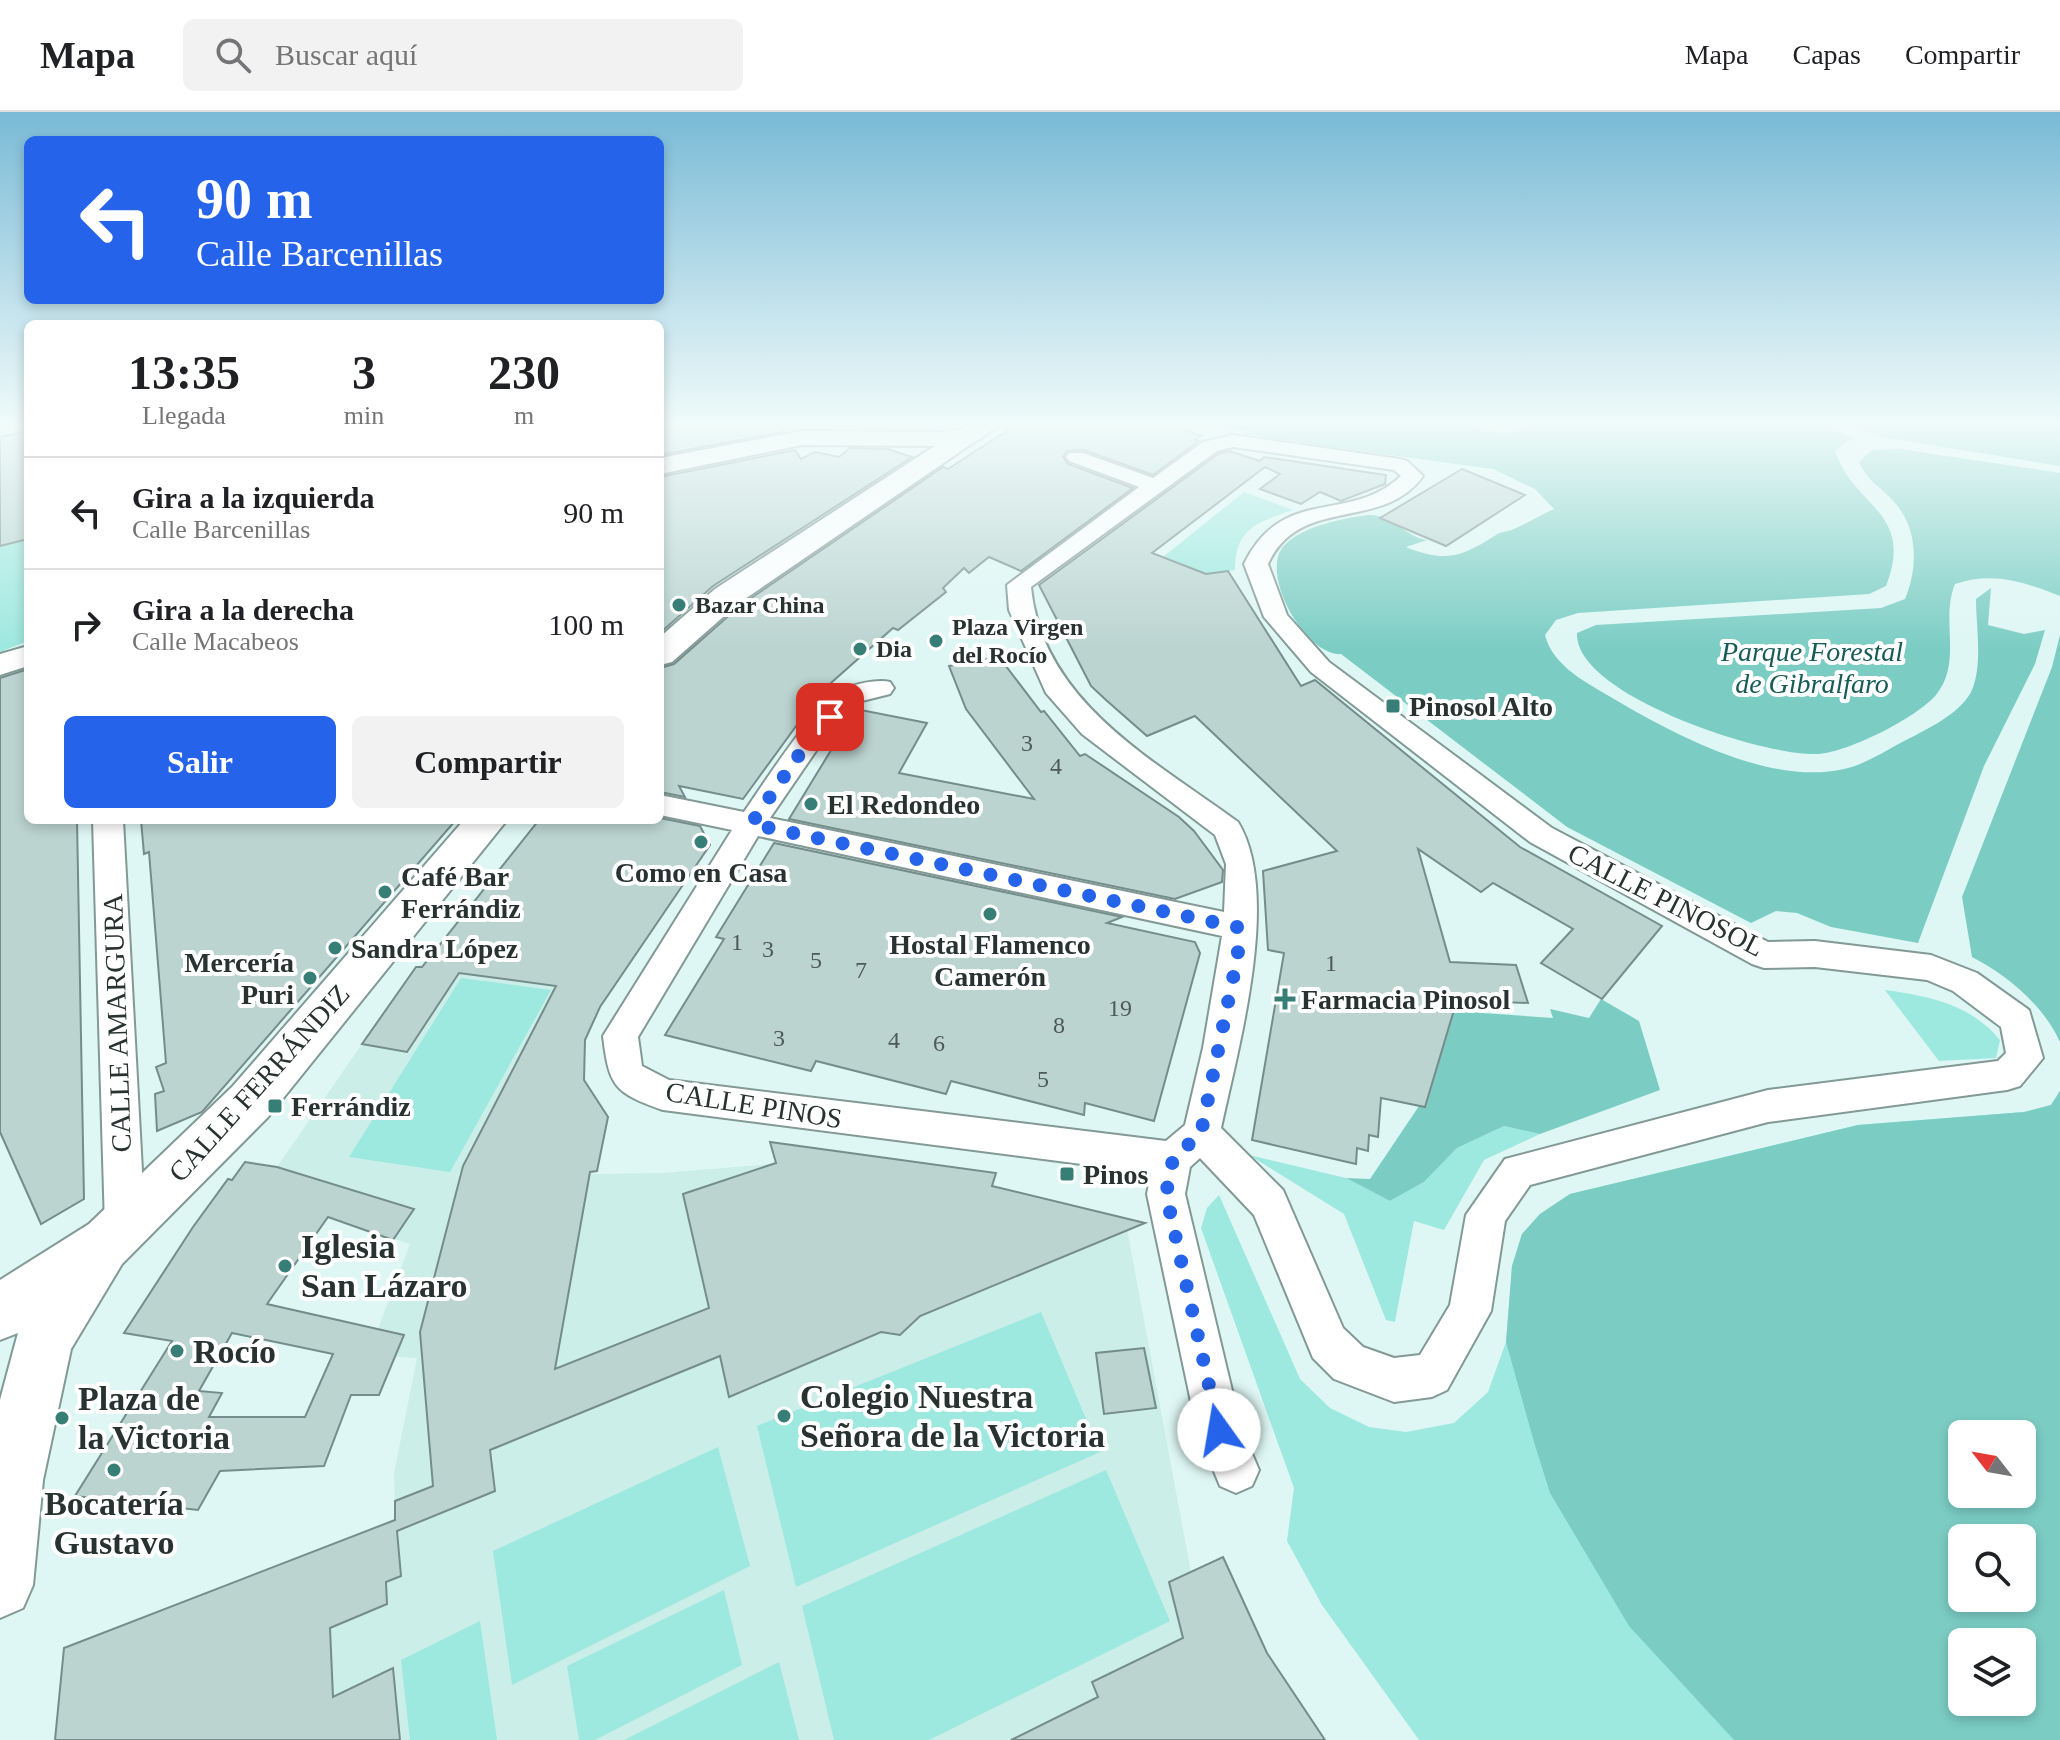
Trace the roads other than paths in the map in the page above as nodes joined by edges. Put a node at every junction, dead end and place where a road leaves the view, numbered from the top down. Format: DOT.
graph roads {
  1 [pos="860,497"];
  2 [pos="1140,497"];
  3 [pos="1382,497"];
  4 [pos="664,651"];
  5 [pos="24,656"];
  6 [pos="0,665"];
  7 [pos="881,688"];
  8 [pos="664,806"];
  9 [pos="108,824"];
  10 [pos="484,824"];
  11 [pos="751,824"];
  12 [pos="1237,927"];
  13 [pos="1187,1146"];
  14 [pos="116,1234"];
  15 [pos="0,1312"];
  16 [pos="0,1415"];
  17 [pos="1236,1470"];
  18 [pos="6,1472"];
  19 [pos="0,1585"];
  1 -- 4 [label="main road"];
  2 -- 12 [label="street, CALLE PINOSOL"];
  3 -- 13 [label="street, CALLE PINOSOL"];
  5 -- 6 [label="street"];
  7 -- 11 [label="street"];
  8 -- 11 [label="street"];
  9 -- 14 [label="street, CALLE AMARGURA"];
  10 -- 14 [label="main road, CALLE FERRÁNDIZ"];
  11 -- 12 [label="street"];
  11 -- 13 [label="street, CALLE PINOS"];
  12 -- 13 [label="street"];
  13 -- 17 [label="street"];
  14 -- 15 [label="main road, CALLE FERRÁNDIZ"];
  14 -- 18 [label="main road"];
  16 -- 18 [label="main road"];
  18 -- 19 [label="main road"];
}
